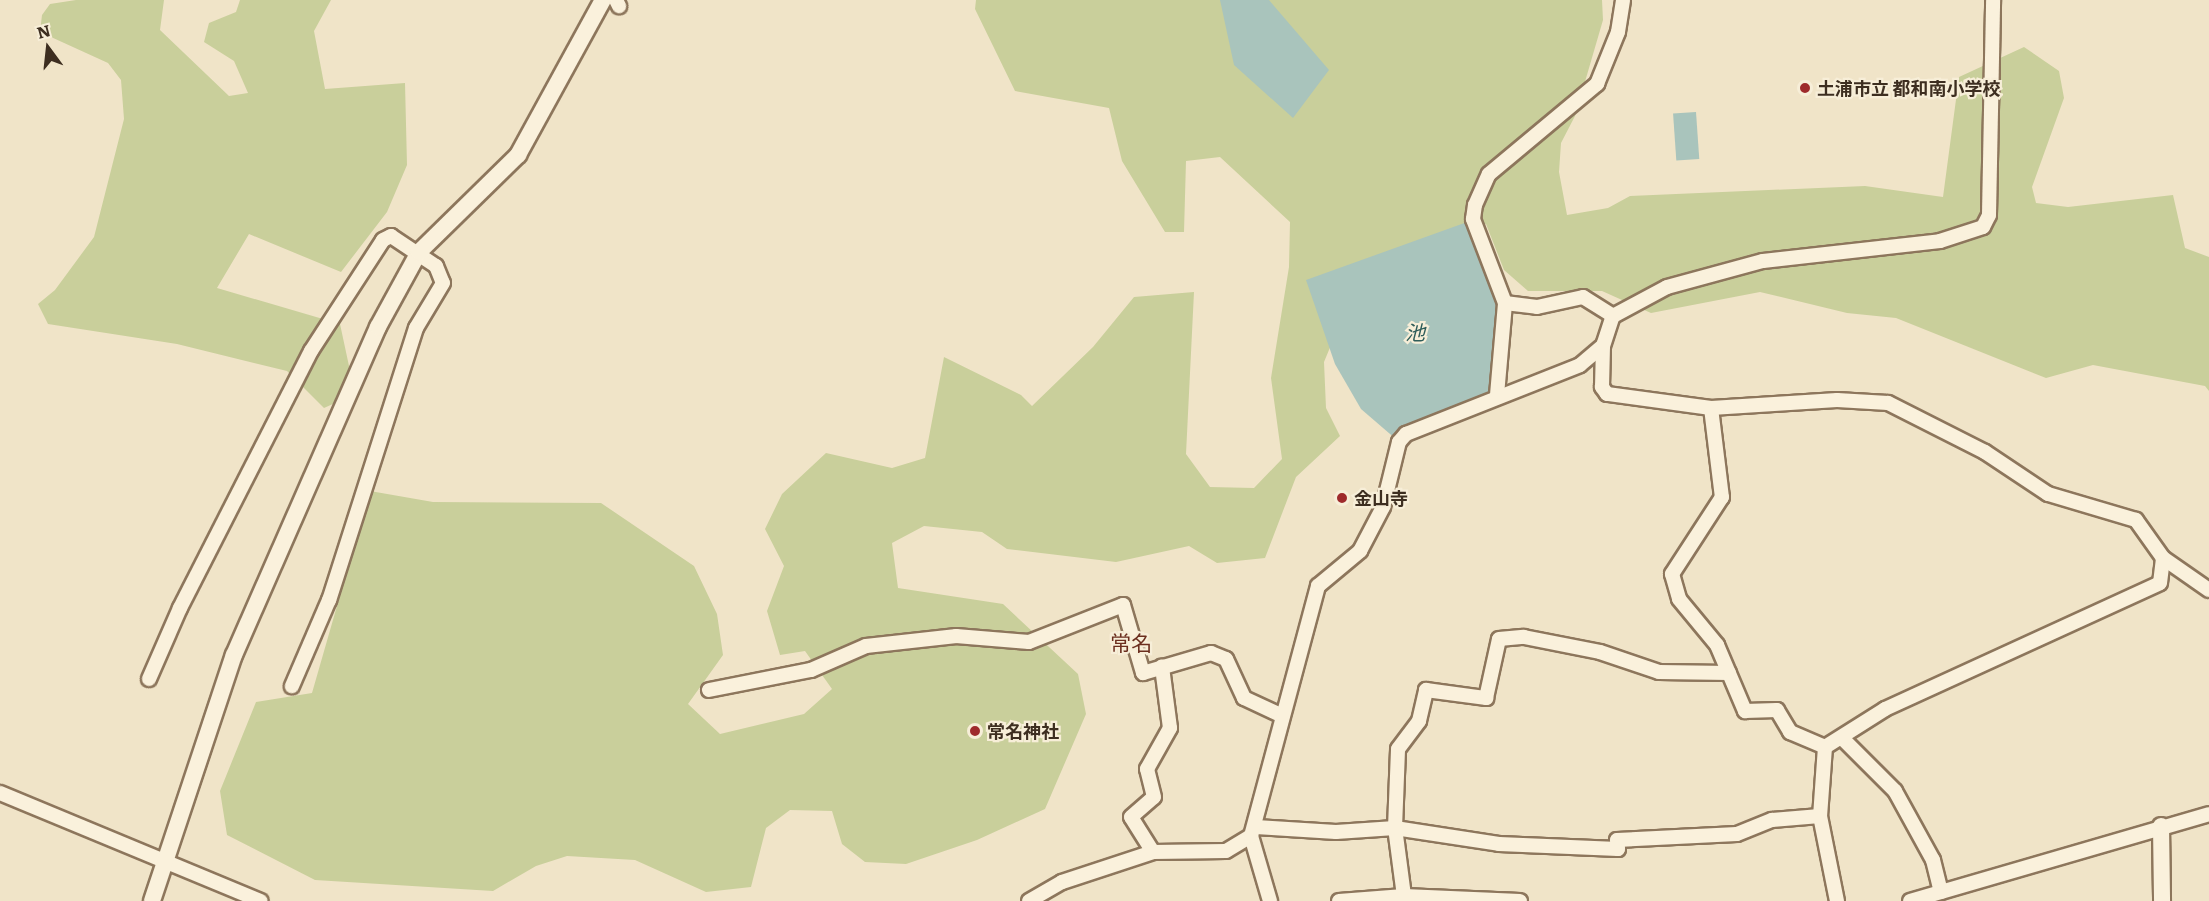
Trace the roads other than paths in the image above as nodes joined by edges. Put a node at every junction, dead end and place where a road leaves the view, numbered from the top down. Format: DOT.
graph roads {
  1 [pos="1623,0"];
  2 [pos="1993,0"];
  3 [pos="613,2"];
  4 [pos="419,252"];
  5 [pos="1505,303"];
  6 [pos="1613,316"];
  7 [pos="1603,346"];
  8 [pos="1497,395"];
  9 [pos="1711,408"];
  10 [pos="2163,558"];
  11 [pos="2209,590"];
  12 [pos="1162,667"];
  13 [pos="1729,674"];
  14 [pos="149,679"];
  15 [pos="292,686"];
  16 [pos="709,690"];
  17 [pos="1280,715"];
  18 [pos="1842,738"];
  19 [pos="1824,747"];
  20 [pos="0,793"];
  21 [pos="2209,814"];
  22 [pos="1820,816"];
  23 [pos="2162,826"];
  24 [pos="1395,828"];
  25 [pos="1254,832"];
  26 [pos="1153,852"];
  27 [pos="164,860"];
  28 [pos="1941,892"];
  29 [pos="1404,896"];
  30 [pos="152,901"];
  31 [pos="261,901"];
  32 [pos="1029,901"];
  33 [pos="1270,901"];
  34 [pos="1339,901"];
  35 [pos="1520,901"];
  36 [pos="1837,901"];
  37 [pos="1910,901"];
  38 [pos="2162,901"];
  1 -- 5 [label="street"];
  2 -- 6 [label="street"];
  3 -- 4 [label="street"];
  4 -- 14 [label="street"];
  4 -- 15 [label="street"];
  4 -- 27 [label="street"];
  5 -- 6 [label="street"];
  5 -- 8 [label="street"];
  6 -- 7 [label="street"];
  7 -- 8 [label="street"];
  7 -- 9 [label="street"];
  8 -- 17 [label="street"];
  9 -- 10 [label="street"];
  9 -- 13 [label="street"];
  10 -- 11 [label="street"];
  10 -- 18 [label="street"];
  12 -- 16 [label="street"];
  12 -- 17 [label="street"];
  12 -- 26 [label="street"];
  13 -- 19 [label="street"];
  13 -- 24 [label="street"];
  17 -- 25 [label="street"];
  18 -- 19 [label="street"];
  18 -- 28 [label="street"];
  19 -- 22 [label="street"];
  20 -- 27 [label="street"];
  21 -- 23 [label="street"];
  22 -- 24 [label="street"];
  22 -- 36 [label="street"];
  23 -- 28 [label="street"];
  23 -- 38 [label="street"];
  24 -- 25 [label="street"];
  24 -- 29 [label="street"];
  25 -- 26 [label="street"];
  25 -- 33 [label="street"];
  26 -- 32 [label="street"];
  27 -- 30 [label="street"];
  27 -- 31 [label="street"];
  28 -- 37 [label="street"];
  29 -- 34 [label="street"];
  29 -- 35 [label="street"];
}
